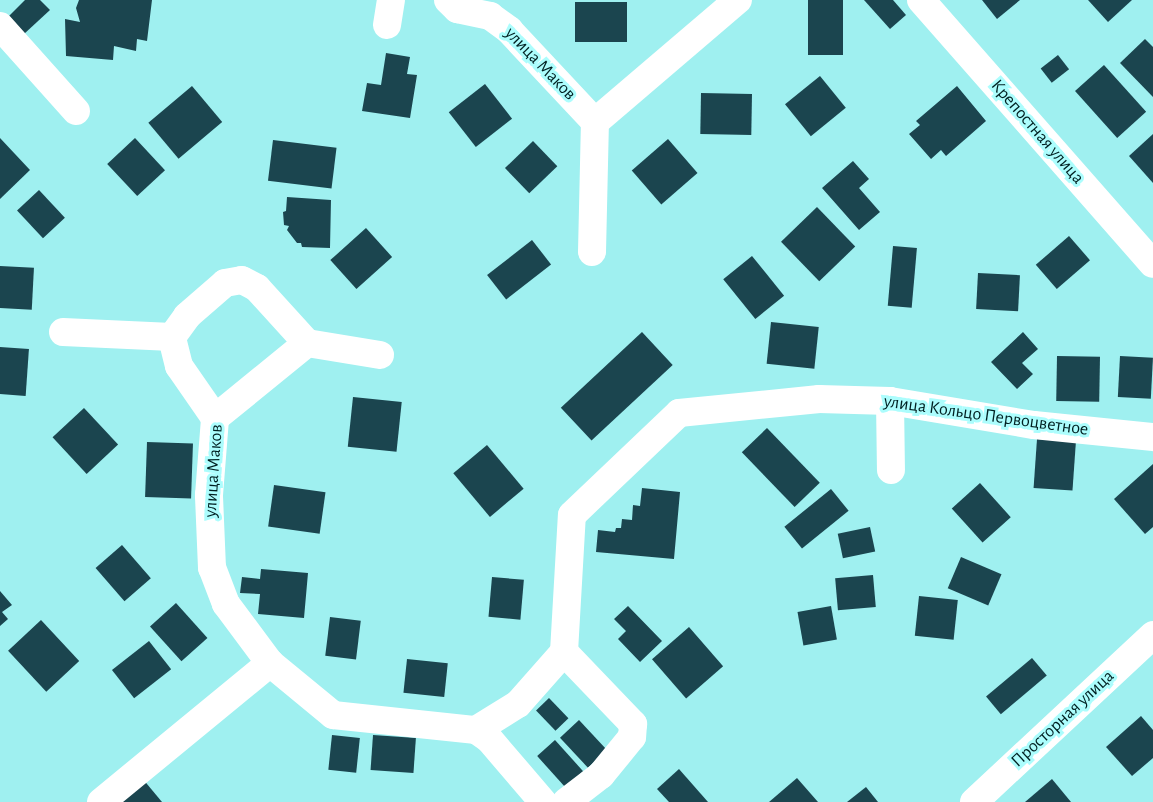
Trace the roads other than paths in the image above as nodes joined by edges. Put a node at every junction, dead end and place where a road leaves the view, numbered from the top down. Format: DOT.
graph roads {
  1 [pos="448,0"];
  2 [pos="738,0"];
  3 [pos="921,0"];
  4 [pos="0,26"];
  5 [pos="75,111"];
  6 [pos="595,122"];
  7 [pos="592,252"];
  8 [pos="1153,264"];
  9 [pos="63,332"];
  10 [pos="172,337"];
  11 [pos="307,343"];
  12 [pos="380,355"];
  13 [pos="890,401"];
  14 [pos="215,418"];
  15 [pos="1153,437"];
  16 [pos="891,470"];
  17 [pos="1153,635"];
  18 [pos="564,652"];
  19 [pos="270,663"];
  20 [pos="476,730"];
  21 [pos="101,802"];
  22 [pos="543,802"];
  23 [pos="566,802"];
  24 [pos="974,802"];
  1 -- 6 [label="street, улица Маков"];
  2 -- 6 [label="street"];
  3 -- 8 [label="street, Крепостная улица"];
  4 -- 5 [label="street"];
  6 -- 7 [label="street"];
  9 -- 10 [label="street"];
  10 -- 11 [label="street"];
  10 -- 14 [label="street"];
  11 -- 12 [label="street"];
  11 -- 14 [label="street, улица Маков"];
  13 -- 15 [label="street, улица Кольцо Первоцветное"];
  13 -- 16 [label="street"];
  13 -- 18 [label="street, улица Кольцо Первоцветное"];
  14 -- 19 [label="street, улица Маков"];
  17 -- 24 [label="street, Просторная улица"];
  18 -- 20 [label="street"];
  18 -- 23 [label="street"];
  19 -- 20 [label="street, улица Маков"];
  19 -- 21 [label="street"];
  20 -- 22 [label="street"];
}
